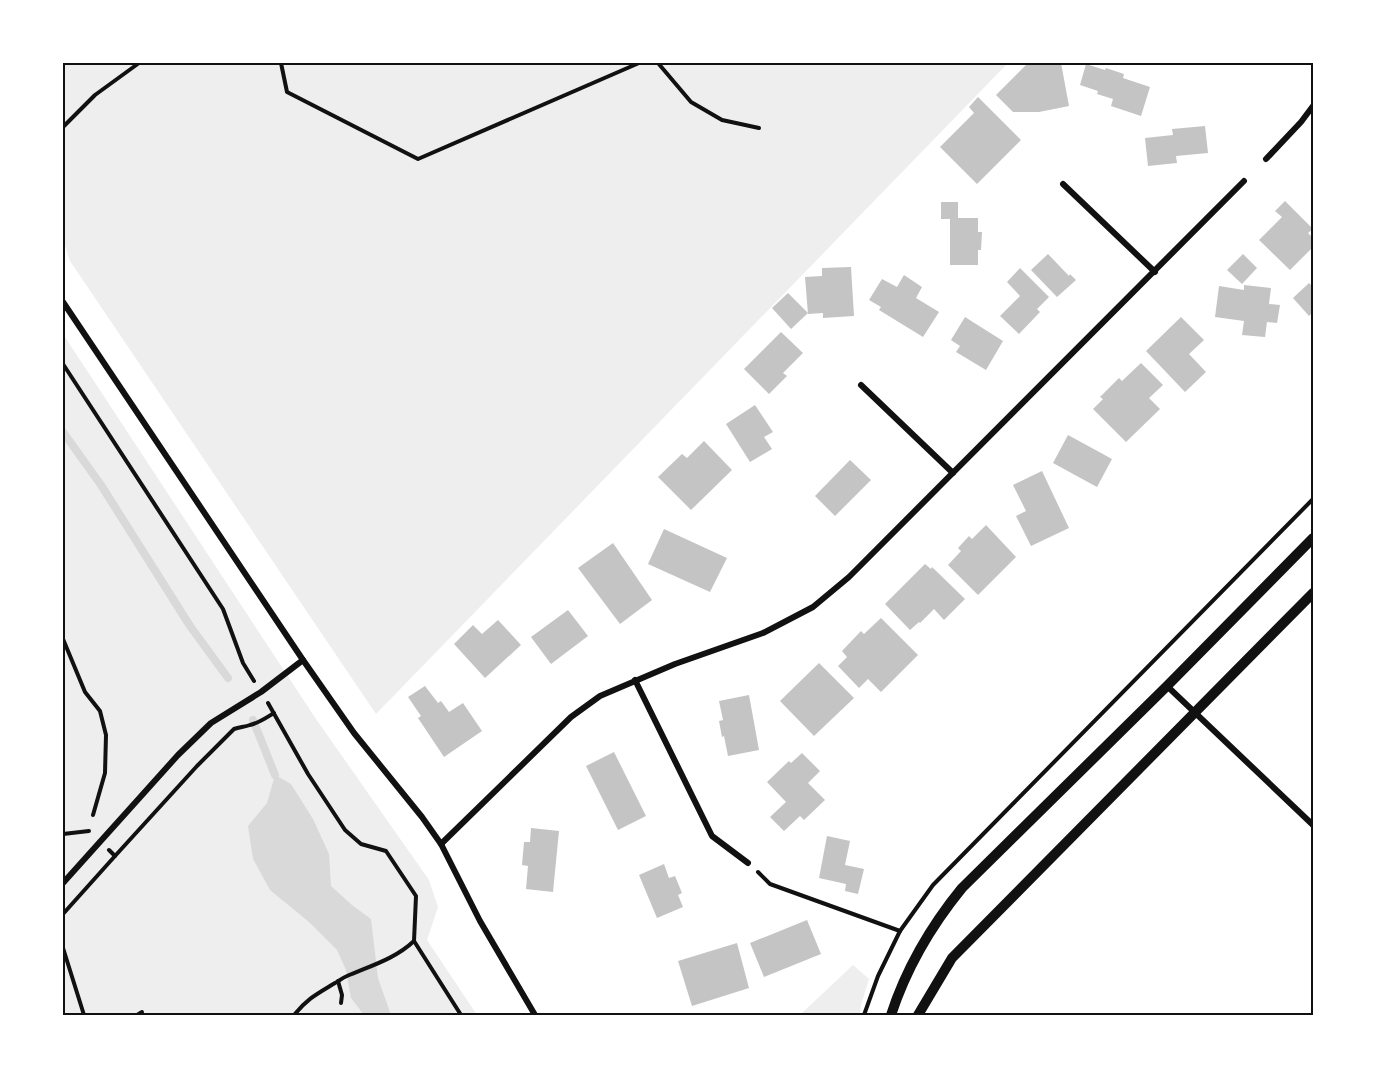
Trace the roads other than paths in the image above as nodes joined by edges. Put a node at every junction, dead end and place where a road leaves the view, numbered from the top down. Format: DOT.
graph roads {
  1 [pos="1313,106"];
  2 [pos="1266,159"];
  3 [pos="1244,181"];
  4 [pos="1063,184"];
  5 [pos="1155,272"];
  6 [pos="63,302"];
  7 [pos="861,385"];
  8 [pos="953,473"];
  9 [pos="1313,538"];
  10 [pos="1313,593"];
  11 [pos="303,660"];
  12 [pos="635,680"];
  13 [pos="1167,686"];
  14 [pos="1195,713"];
  15 [pos="1313,825"];
  16 [pos="441,844"];
  17 [pos="747,863"];
  18 [pos="63,883"];
  19 [pos="535,1015"];
  20 [pos="891,1015"];
  21 [pos="918,1015"];
  1 -- 2 [label="street"];
  3 -- 5 [label="street"];
  4 -- 5 [label="street"];
  5 -- 8 [label="street"];
  6 -- 11 [label="street"];
  7 -- 8 [label="street"];
  8 -- 12 [label="street"];
  9 -- 13 [label="street"];
  10 -- 14 [label="street"];
  11 -- 16 [label="street"];
  11 -- 18 [label="street"];
  12 -- 16 [label="street"];
  12 -- 17 [label="street"];
  13 -- 14 [label="street"];
  13 -- 20 [label="street"];
  14 -- 15 [label="street"];
  14 -- 21 [label="street"];
  16 -- 19 [label="street"];
}
